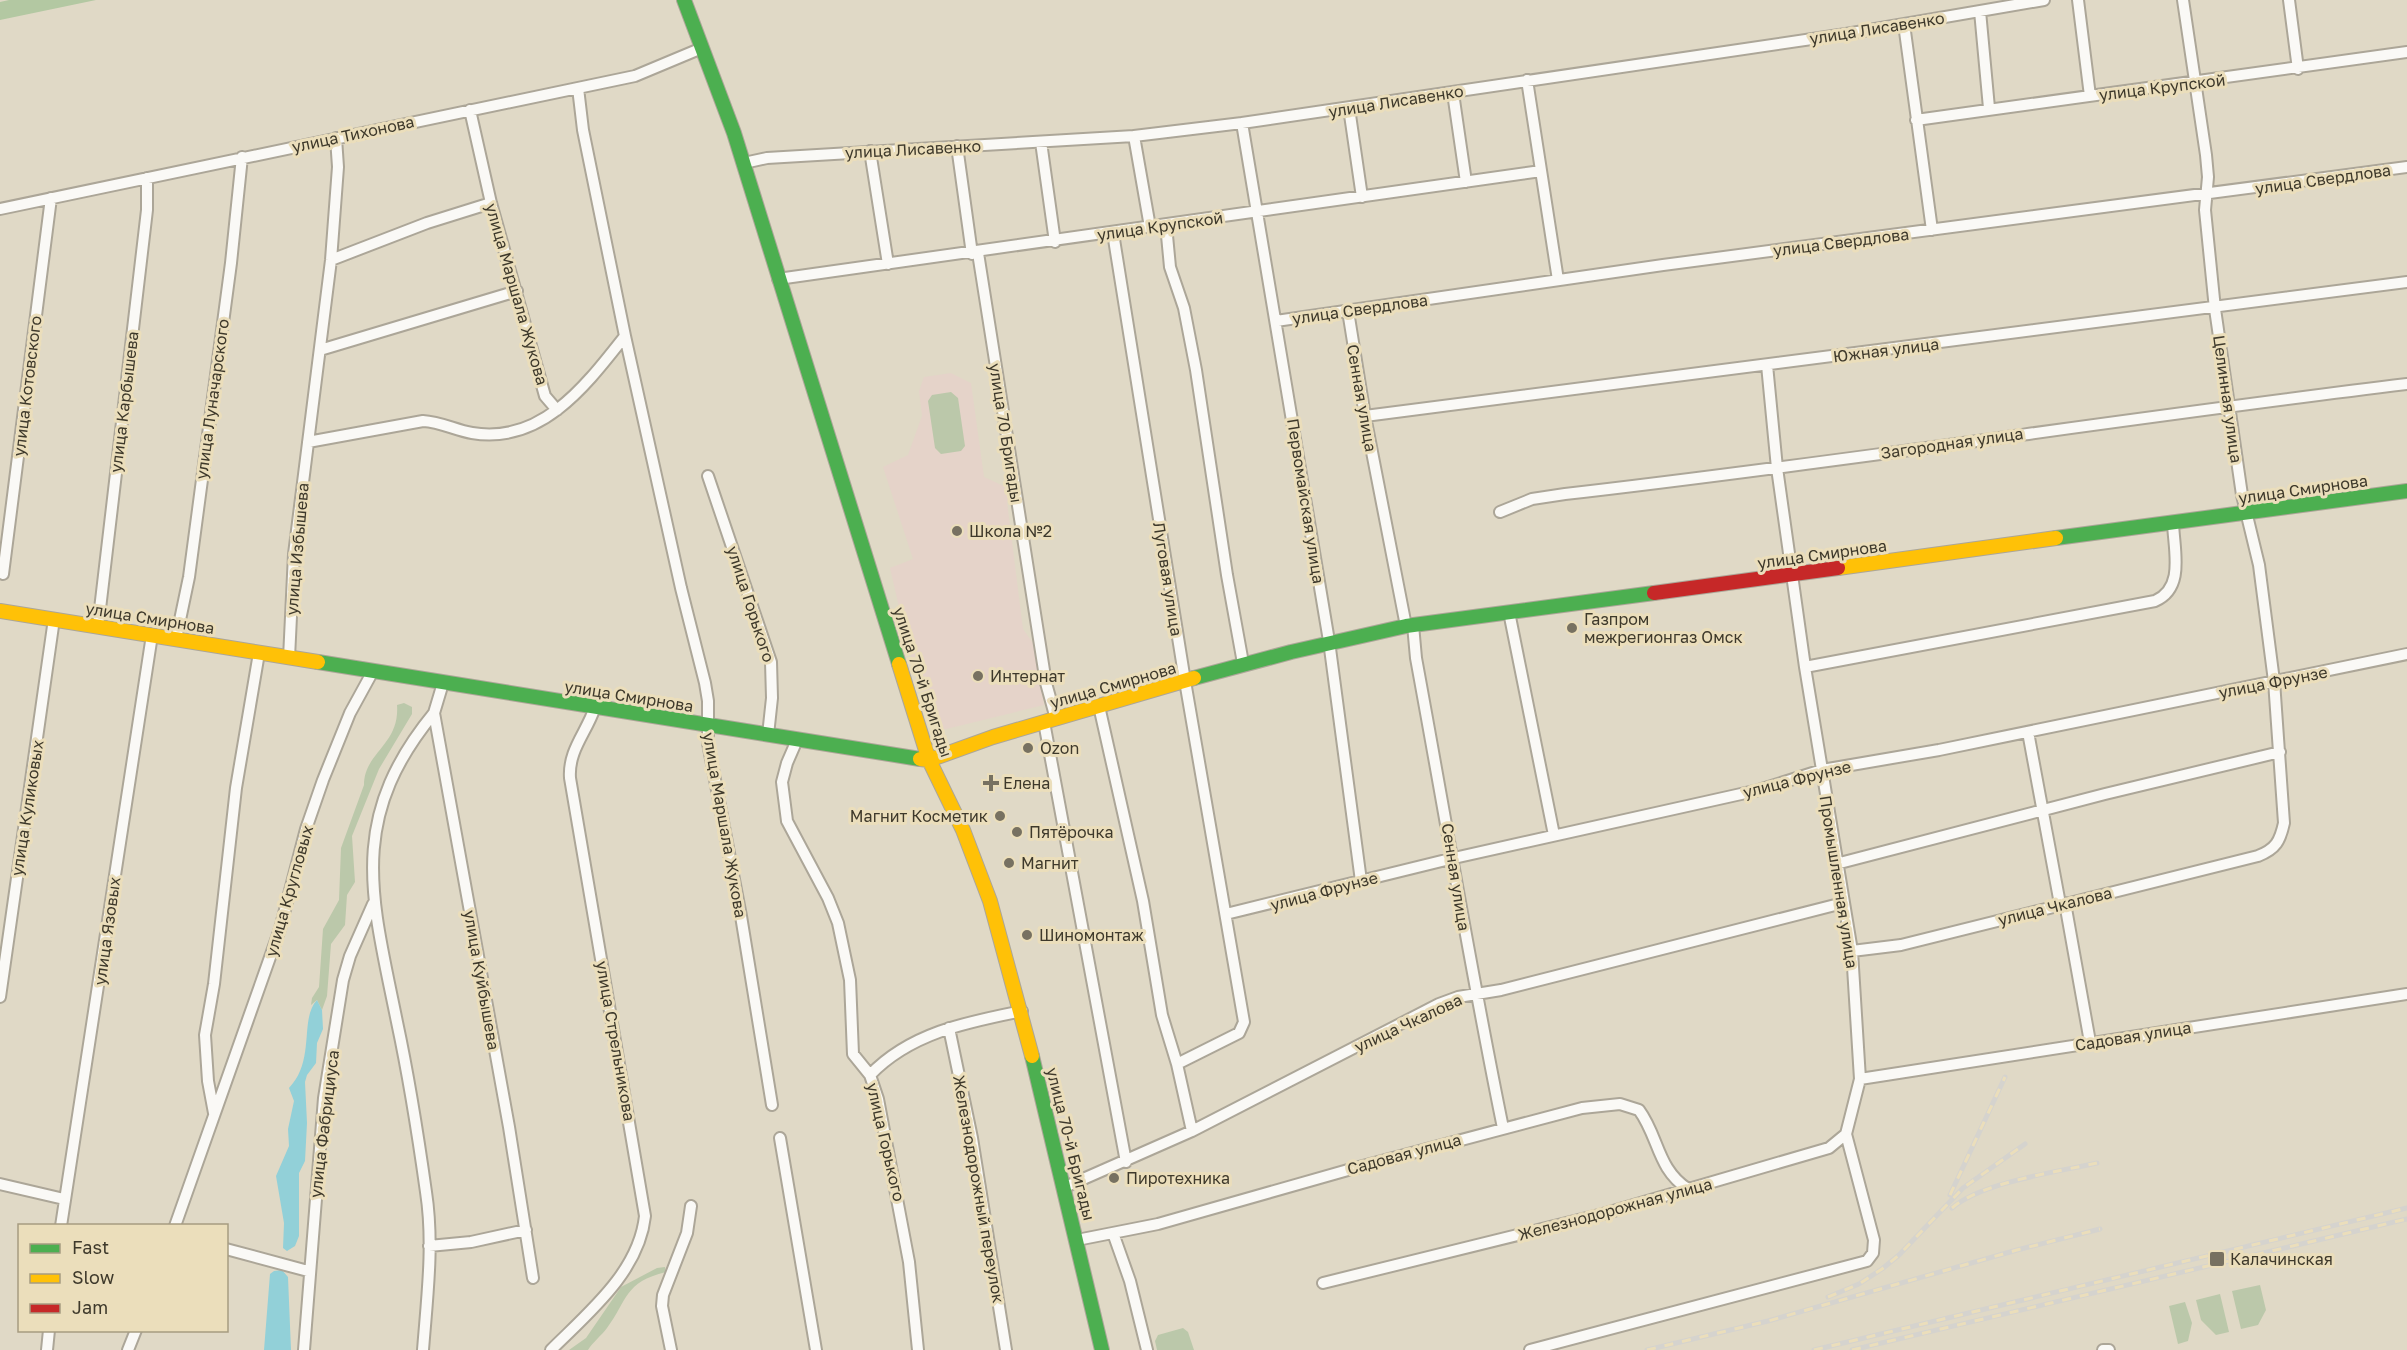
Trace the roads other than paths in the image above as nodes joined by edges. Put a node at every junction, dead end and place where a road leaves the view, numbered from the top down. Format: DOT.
graph roads {
  1 [pos="684,0"];
  2 [pos="2044,0"];
  3 [pos="2078,0"];
  4 [pos="2183,0"];
  5 [pos="2289,0"];
  6 [pos="1980,11"];
  7 [pos="1904,24"];
  8 [pos="702,48"];
  9 [pos="2407,52"];
  10 [pos="2298,69"];
  11 [pos="1527,80"];
  12 [pos="2194,83"];
  13 [pos="578,88"];
  14 [pos="1453,93"];
  15 [pos="2090,96"];
  16 [pos="1349,108"];
  17 [pos="1989,108"];
  18 [pos="470,110"];
  19 [pos="1916,120"];
  20 [pos="1242,123"];
  21 [pos="1134,136"];
  22 [pos="336,138"];
  23 [pos="1041,142"];
  24 [pos="957,146"];
  25 [pos="870,151"];
  26 [pos="242,157"];
  27 [pos="744,163"];
  28 [pos="2407,167"];
  29 [pos="1541,171"];
  30 [pos="147,178"];
  31 [pos="1466,182"];
  32 [pos="2206,195"];
  33 [pos="1362,197"];
  34 [pos="51,198"];
  35 [pos="491,203"];
  36 [pos="0,209"];
  37 [pos="1257,212"];
  38 [pos="1166,225"];
  39 [pos="1150,227"];
  40 [pos="1932,230"];
  41 [pos="1113,233"];
  42 [pos="1054,242"];
  43 [pos="975,253"];
  44 [pos="331,260"];
  45 [pos="888,264"];
  46 [pos="778,279"];
  47 [pos="1558,280"];
  48 [pos="2407,282"];
  49 [pos="517,291"];
  50 [pos="2215,309"];
  51 [pos="1347,311"];
  52 [pos="1276,321"];
  53 [pos="625,336"];
  54 [pos="320,350"];
  55 [pos="1767,365"];
  56 [pos="2407,384"];
  57 [pos="2230,407"];
  58 [pos="557,410"];
  59 [pos="1365,417"];
  60 [pos="308,442"];
  61 [pos="1778,468"];
  62 [pos="708,476"];
  63 [pos="2407,490"];
  64 [pos="1500,512"];
  65 [pos="2247,513"];
  66 [pos="2173,523"];
  67 [pos="3,574"];
  68 [pos="1792,575"];
  69 [pos="0,611"];
  70 [pos="1509,612"];
  71 [pos="54,619"];
  72 [pos="98,626"];
  73 [pos="1409,626"];
  74 [pos="152,635"];
  75 [pos="176,639"];
  76 [pos="1329,641"];
  77 [pos="260,653"];
  78 [pos="2407,654"];
  79 [pos="289,658"];
  80 [pos="1243,663"];
  81 [pos="1805,667"];
  82 [pos="373,671"];
  83 [pos="1185,681"];
  84 [pos="2274,681"];
  85 [pos="443,683"];
  86 [pos="1099,706"];
  87 [pos="595,707"];
  88 [pos="434,713"];
  89 [pos="1050,720"];
  90 [pos="708,726"];
  91 [pos="2028,732"];
  92 [pos="768,735"];
  93 [pos="797,740"];
  94 [pos="2280,752"];
  95 [pos="929,760"];
  96 [pos="1822,770"];
  97 [pos="2044,810"];
  98 [pos="1554,835"];
  99 [pos="2258,856"];
  100 [pos="1454,858"];
  101 [pos="1836,864"];
  102 [pos="1360,881"];
  103 [pos="1843,903"];
  104 [pos="2062,903"];
  105 [pos="374,904"];
  106 [pos="1226,914"];
  107 [pos="1852,951"];
  108 [pos="1475,993"];
  109 [pos="2407,994"];
  110 [pos="0,997"];
  111 [pos="1022,1011"];
  112 [pos="949,1028"];
  113 [pos="2090,1042"];
  114 [pos="1177,1064"];
  115 [pos="870,1075"];
  116 [pos="1860,1079"];
  117 [pos="772,1105"];
  118 [pos="214,1114"];
  119 [pos="1503,1128"];
  120 [pos="1192,1131"];
  121 [pos="1846,1134"];
  122 [pos="780,1138"];
  123 [pos="1126,1162"];
  124 [pos="0,1184"];
  125 [pos="1065,1187"];
  126 [pos="1688,1189"];
  127 [pos="64,1199"];
  128 [pos="691,1206"];
  129 [pos="61,1224"];
  130 [pos="176,1224"];
  131 [pos="526,1230"];
  132 [pos="1113,1233"];
  133 [pos="1077,1240"];
  134 [pos="429,1246"];
  135 [pos="228,1250"];
  136 [pos="308,1271"];
  137 [pos="533,1278"];
  138 [pos="1323,1283"];
  139 [pos="49,1332"];
  140 [pos="135,1332"];
  141 [pos="47,1350"];
  142 [pos="128,1350"];
  143 [pos="304,1350"];
  144 [pos="423,1350"];
  145 [pos="551,1350"];
  146 [pos="671,1350"];
  147 [pos="816,1350"];
  148 [pos="918,1350"];
  149 [pos="1006,1350"];
  150 [pos="1102,1350"];
  151 [pos="1148,1350"];
  152 [pos="1530,1350"];
  153 [pos="2103,1350"];
  154 [pos="2109,1350"];
  1 -- 8 [label="main road, улица 70-й Бригады"];
  2 -- 6 [label="street, улица Лисавенко"];
  3 -- 15 [label="street"];
  4 -- 12 [label="street, Целинная улица"];
  5 -- 10 [label="street"];
  6 -- 7 [label="street, улица Лисавенко"];
  6 -- 17 [label="street"];
  7 -- 11 [label="street, улица Лисавенко"];
  7 -- 19 [label="street"];
  8 -- 13 [label="street, улица Тихонова"];
  8 -- 27 [label="main road, улица 70-й Бригады"];
  9 -- 10 [label="street, улица Крупской"];
  10 -- 12 [label="street, улица Крупской"];
  11 -- 14 [label="street, улица Лисавенко"];
  11 -- 29 [label="street"];
  12 -- 15 [label="street, улица Крупской"];
  12 -- 32 [label="street, Целинная улица"];
  13 -- 18 [label="street, улица Тихонова"];
  13 -- 53 [label="street, улица Маршала Жукова"];
  14 -- 16 [label="street, улица Лисавенко"];
  14 -- 31 [label="street"];
  15 -- 17 [label="street, улица Крупской"];
  16 -- 20 [label="street, улица Лисавенко"];
  16 -- 33 [label="street"];
  17 -- 19 [label="street, улица Крупской"];
  18 -- 22 [label="street, улица Тихонова"];
  18 -- 35 [label="street, улица Маршала Жукова"];
  19 -- 40 [label="street"];
  20 -- 21 [label="street, улица Лисавенко"];
  20 -- 37 [label="street, Первомайская улица"];
  21 -- 23 [label="street, улица Лисавенко"];
  21 -- 39 [label="street"];
  22 -- 26 [label="street, улица Тихонова"];
  22 -- 44 [label="street, улица Избышева"];
  23 -- 24 [label="street, улица Лисавенко"];
  23 -- 42 [label="street"];
  24 -- 25 [label="street, улица Лисавенко"];
  24 -- 43 [label="street, улица 70 Бригады"];
  25 -- 27 [label="street, улица Лисавенко"];
  25 -- 45 [label="street"];
  26 -- 30 [label="street, улица Тихонова"];
  26 -- 75 [label="street, улица Луначарского"];
  27 -- 46 [label="main road, улица 70-й Бригады"];
  28 -- 32 [label="street, улица Свердлова"];
  29 -- 31 [label="street, улица Крупской"];
  29 -- 47 [label="street"];
  30 -- 34 [label="street, улица Тихонова"];
  30 -- 72 [label="street, улица Карбышева"];
  31 -- 33 [label="street, улица Крупской"];
  32 -- 40 [label="street, улица Свердлова"];
  32 -- 50 [label="street, Целинная улица"];
  33 -- 37 [label="street, улица Крупской"];
  34 -- 36 [label="street, улица Тихонова"];
  34 -- 67 [label="street, улица Котовского"];
  35 -- 44 [label="street"];
  35 -- 49 [label="street, улица Маршала Жукова"];
  37 -- 38 [label="street, улица Крупской"];
  37 -- 52 [label="street, Первомайская улица"];
  38 -- 39 [label="street, улица Крупской"];
  38 -- 80 [label="street"];
  39 -- 41 [label="street, улица Крупской"];
  40 -- 47 [label="street, улица Свердлова"];
  41 -- 42 [label="street, улица Крупской"];
  41 -- 83 [label="street, Луговая улица"];
  42 -- 43 [label="street, улица Крупской"];
  43 -- 45 [label="street, улица Крупской"];
  43 -- 89 [label="street, улица 70 Бригады"];
  44 -- 54 [label="street, улица Избышева"];
  45 -- 46 [label="street, улица Крупской"];
  46 -- 95 [label="main road, улица 70-й Бригады"];
  47 -- 51 [label="street, улица Свердлова"];
  48 -- 50 [label="street, Южная улица"];
  49 -- 54 [label="street"];
  49 -- 58 [label="street, улица Маршала Жукова"];
  50 -- 55 [label="street, Южная улица"];
  50 -- 57 [label="street, Целинная улица"];
  51 -- 52 [label="street, улица Свердлова"];
  51 -- 59 [label="street, Сенная улица"];
  52 -- 76 [label="street, Первомайская улица"];
  53 -- 58 [label="street"];
  53 -- 90 [label="street, улица Маршала Жукова"];
  54 -- 60 [label="street, улица Избышева"];
  55 -- 59 [label="street, Южная улица"];
  55 -- 61 [label="street, Промышленная улица"];
  56 -- 57 [label="street, Загородная улица"];
  57 -- 61 [label="street, Загородная улица"];
  57 -- 65 [label="street, Целинная улица"];
  58 -- 60 [label="street"];
  59 -- 73 [label="street, Сенная улица"];
  60 -- 79 [label="street, улица Избышева"];
  61 -- 64 [label="street, Загородная улица"];
  61 -- 68 [label="street, Промышленная улица"];
  62 -- 92 [label="street, улица Горького"];
  63 -- 65 [label="main road, улица Смирнова"];
  65 -- 66 [label="main road, улица Смирнова"];
  65 -- 84 [label="street, Целинная улица"];
  66 -- 68 [label="main road, улица Смирнова"];
  66 -- 81 [label="street"];
  68 -- 70 [label="main road, улица Смирнова"];
  68 -- 81 [label="street, Промышленная улица"];
  69 -- 71 [label="main road, улица Смирнова"];
  70 -- 73 [label="main road, улица Смирнова"];
  70 -- 98 [label="street"];
  71 -- 72 [label="main road, улица Смирнова"];
  71 -- 110 [label="street, улица Куликовых"];
  72 -- 74 [label="main road, улица Смирнова"];
  73 -- 76 [label="main road, улица Смирнова"];
  73 -- 100 [label="street, Сенная улица"];
  74 -- 75 [label="main road, улица Смирнова"];
  74 -- 127 [label="street, улица Язовых"];
  75 -- 77 [label="main road, улица Смирнова"];
  76 -- 80 [label="main road, улица Смирнова"];
  76 -- 102 [label="street, Первомайская улица"];
  77 -- 79 [label="main road, улица Смирнова"];
  77 -- 118 [label="street, улица Кругловых"];
  78 -- 84 [label="street, улица Фрунзе"];
  79 -- 82 [label="main road, улица Смирнова"];
  80 -- 83 [label="main road, улица Смирнова"];
  81 -- 96 [label="street, Промышленная улица"];
  82 -- 85 [label="main road, улица Смирнова"];
  82 -- 118 [label="street, улица Кругловых"];
  83 -- 86 [label="main road, улица Смирнова"];
  83 -- 106 [label="street, Луговая улица"];
  84 -- 91 [label="street, улица Фрунзе"];
  84 -- 94 [label="street, Целинная улица"];
  85 -- 87 [label="main road, улица Смирнова"];
  85 -- 88 [label="street, улица Куйбышева"];
  86 -- 89 [label="main road, улица Смирнова"];
  86 -- 114 [label="street"];
  87 -- 90 [label="main road, улица Смирнова"];
  87 -- 145 [label="street, улица Стрельникова"];
  88 -- 105 [label="street, улица Фабрициуса"];
  88 -- 131 [label="street, улица Куйбышева"];
  89 -- 95 [label="main road, улица Смирнова"];
  89 -- 123 [label="street, улица 70 Бригады"];
  90 -- 92 [label="main road, улица Смирнова"];
  90 -- 117 [label="street, улица Маршала Жукова"];
  91 -- 96 [label="street, улица Фрунзе"];
  91 -- 97 [label="street"];
  92 -- 93 [label="main road, улица Смирнова"];
  93 -- 95 [label="main road, улица Смирнова"];
  93 -- 115 [label="street, улица Горького"];
  94 -- 97 [label="street"];
  94 -- 99 [label="street, Целинная улица"];
  95 -- 111 [label="main road, улица 70-й Бригады"];
  96 -- 98 [label="street, улица Фрунзе"];
  96 -- 101 [label="street, Промышленная улица"];
  97 -- 101 [label="street"];
  97 -- 104 [label="street"];
  98 -- 100 [label="street, улица Фрунзе"];
  99 -- 104 [label="street, улица Чкалова"];
  100 -- 102 [label="street, улица Фрунзе"];
  100 -- 108 [label="street, Сенная улица"];
  101 -- 103 [label="street, Промышленная улица"];
  102 -- 106 [label="street, улица Фрунзе"];
  103 -- 107 [label="street, Промышленная улица"];
  103 -- 108 [label="street, улица Чкалова"];
  104 -- 107 [label="street, улица Чкалова"];
  104 -- 113 [label="street"];
  105 -- 134 [label="street, улица Фабрициуса"];
  105 -- 136 [label="street, улица Фабрициуса"];
  106 -- 114 [label="street, Луговая улица"];
  107 -- 116 [label="street, Промышленная улица"];
  108 -- 119 [label="street, Сенная улица"];
  108 -- 120 [label="street, улица Чкалова"];
  109 -- 113 [label="street, Садовая улица"];
  111 -- 112 [label="street"];
  111 -- 125 [label="main road, улица 70-й Бригады"];
  112 -- 115 [label="street"];
  112 -- 149 [label="street, Железнодорожный переулок"];
  113 -- 116 [label="street, Садовая улица"];
  114 -- 120 [label="street"];
  115 -- 148 [label="street, улица Горького"];
  116 -- 121 [label="street"];
  118 -- 130 [label="street, улица Кругловых"];
  119 -- 126 [label="street, Садовая улица"];
  119 -- 132 [label="street, Садовая улица"];
  120 -- 123 [label="street, улица Чкалова"];
  121 -- 126 [label="street, Железнодорожная улица"];
  121 -- 152 [label="street"];
  122 -- 147 [label="street"];
  123 -- 125 [label="street, улица Чкалова"];
  124 -- 127 [label="street"];
  125 -- 133 [label="main road, улица 70-й Бригады"];
  126 -- 138 [label="street, Железнодорожная улица"];
  127 -- 129 [label="street, улица Язовых"];
  128 -- 146 [label="street"];
  131 -- 134 [label="street"];
  131 -- 137 [label="street, улица Куйбышева"];
  132 -- 133 [label="street, Садовая улица"];
  132 -- 151 [label="street"];
  133 -- 150 [label="main road, улица 70-й Бригады"];
  134 -- 144 [label="street, улица Фабрициуса"];
  135 -- 136 [label="street"];
  136 -- 143 [label="street, улица Фабрициуса"];
  139 -- 141 [label="street"];
  140 -- 142 [label="street"];
  153 -- 154 [label="street"];
}
